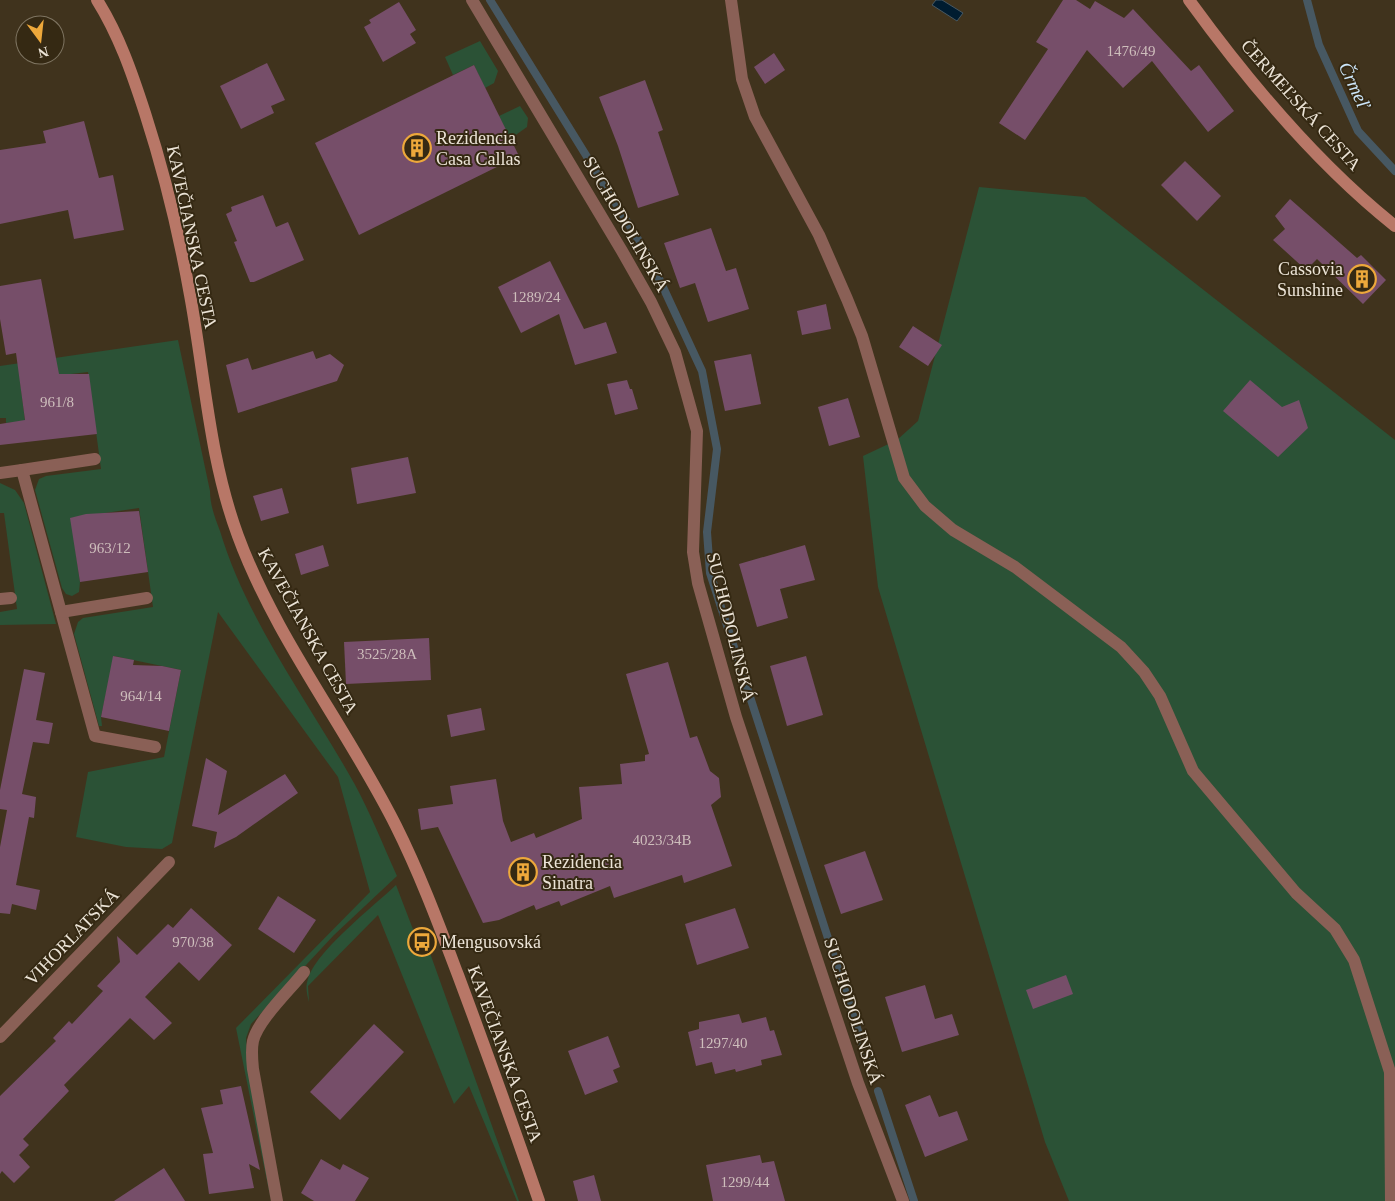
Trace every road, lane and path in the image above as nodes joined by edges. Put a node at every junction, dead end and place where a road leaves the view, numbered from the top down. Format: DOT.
graph roads {
  1 [pos="96,0"];
  2 [pos="472,0"];
  3 [pos="731,0"];
  4 [pos="1189,0"];
  5 [pos="1395,226"];
  6 [pos="95,459"];
  7 [pos="22,470"];
  8 [pos="0,473"];
  9 [pos="147,598"];
  10 [pos="61,612"];
  11 [pos="155,747"];
  12 [pos="169,862"];
  13 [pos="304,972"];
  14 [pos="0,1036"];
  15 [pos="277,1201"];
  16 [pos="539,1201"];
  17 [pos="903,1201"];
  18 [pos="1391,1201"];
  1 -- 16 [label="street, KAVEČIANSKA CESTA"];
  2 -- 17 [label="street, SUCHODOLINSKÁ"];
  3 -- 18 [label="street"];
  4 -- 5 [label="street, ČERMEĽSKÁ CESTA"];
  6 -- 7 [label="street"];
  7 -- 8 [label="street"];
  7 -- 10 [label="street"];
  9 -- 10 [label="street"];
  10 -- 11 [label="street"];
  12 -- 14 [label="street, VIHORLATSKÁ"];
  13 -- 15 [label="street"];
}
